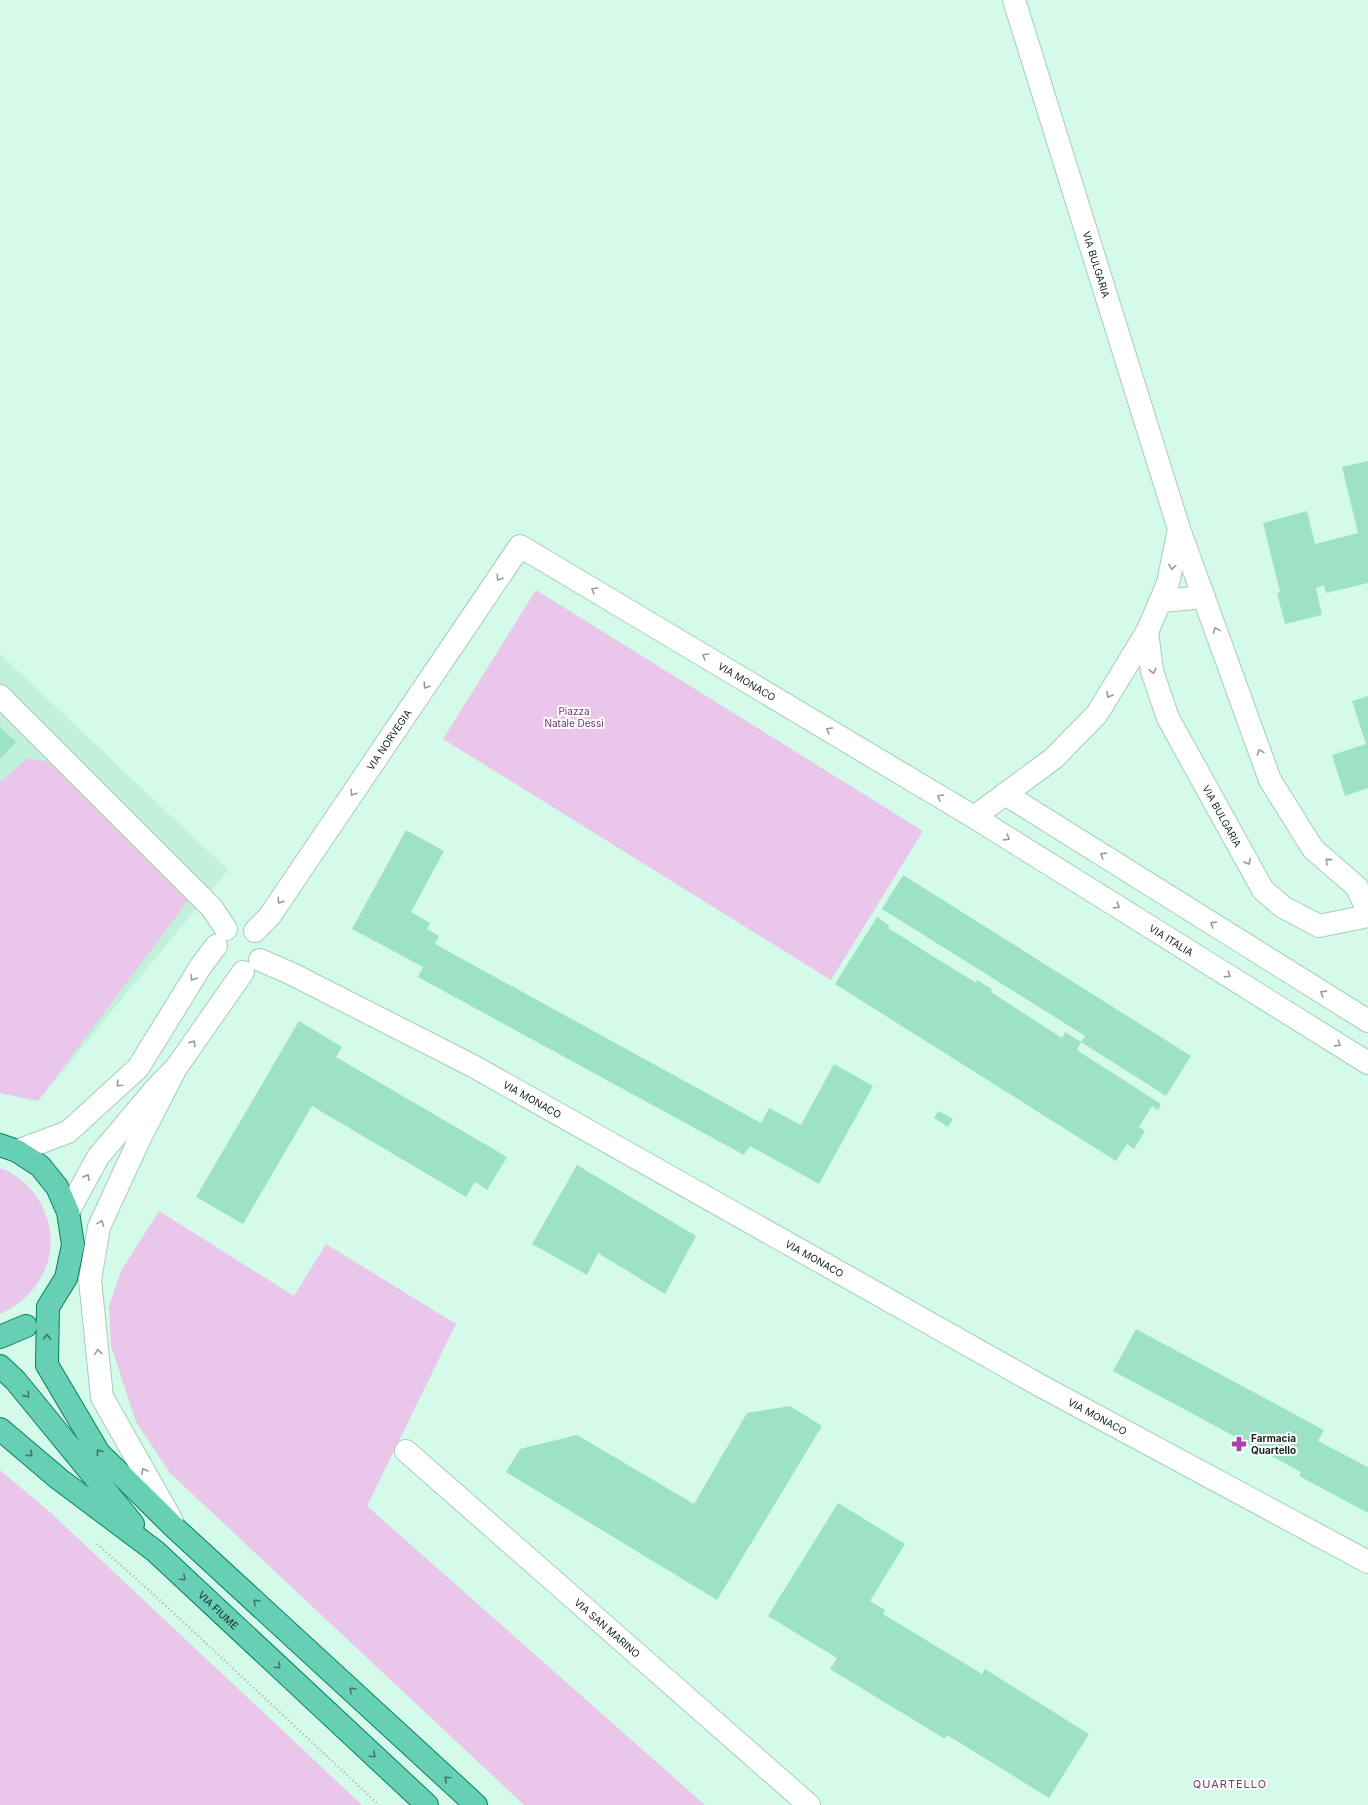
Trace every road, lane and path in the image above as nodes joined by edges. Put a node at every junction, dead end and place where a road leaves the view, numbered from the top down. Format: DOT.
graph roads {
  1 [pos="1014,0"];
  2 [pos="1179,529"];
  3 [pos="520,546"];
  4 [pos="1204,597"];
  5 [pos="1161,601"];
  6 [pos="1147,632"];
  7 [pos="0,696"];
  8 [pos="1005,794"];
  9 [pos="974,817"];
  10 [pos="1368,912"];
  11 [pos="1368,916"];
  12 [pos="255,931"];
  13 [pos="221,938"];
  14 [pos="251,966"];
  15 [pos="1368,1021"];
  16 [pos="1368,1063"];
  17 [pos="176,1068"];
  18 [pos="9,1148"];
  19 [pos="68,1212"];
  20 [pos="48,1307"];
  21 [pos="26,1326"];
  22 [pos="0,1338"];
  23 [pos="0,1366"];
  24 [pos="0,1429"];
  25 [pos="406,1450"];
  26 [pos="176,1529"];
  27 [pos="93,1541"];
  28 [pos="155,1551"];
  29 [pos="1368,1562"];
  30 [pos="379,1805"];
  31 [pos="426,1805"];
  32 [pos="476,1805"];
  33 [pos="809,1805"];
  1 -- 2 [label="street, VIA BULGARIA"];
  2 -- 4 [label="street, VIA BULGARIA"];
  2 -- 5 [label="street, VIA BULGARIA, one-way"];
  9 -- 3 [label="street, VIA MONACO, one-way"];
  3 -- 12 [label="street, VIA NORVEGIA, one-way"];
  4 -- 5 [label="street"];
  10 -- 4 [label="street, VIA BULGARIA, one-way"];
  5 -- 6 [label="street, VIA BULGARIA"];
  6 -- 8 [label="street, VIA BULGARIA, one-way"];
  6 -- 11 [label="street, VIA BULGARIA, one-way"];
  7 -- 13 [label="street"];
  8 -- 9 [label="street, VIA BULGARIA"];
  15 -- 8 [label="street, one-way"];
  9 -- 16 [label="street, VIA ITALIA, one-way"];
  12 -- 13 [label="street"];
  12 -- 14 [label="street"];
  13 -- 14 [label="street"];
  13 -- 18 [label="street, one-way"];
  17 -- 14 [label="street, one-way"];
  14 -- 29 [label="street, VIA MONACO"];
  19 -- 17 [label="street, one-way"];
  26 -- 17 [label="street, one-way"];
  18 -- 19 [label="main road"];
  19 -- 20 [label="main road"];
  20 -- 21 [label="street"];
  26 -- 20 [label="main road, one-way"];
  21 -- 22 [label="main road"];
  23 -- 28 [label="main road, one-way"];
  24 -- 28 [label="main road, VIA FIUME, one-way"];
  25 -- 33 [label="street, VIA SAN MARINO"];
  32 -- 26 [label="main road, one-way"];
  27 -- 30 [label="path"];
  28 -- 31 [label="main road, VIA FIUME, one-way"];
}
